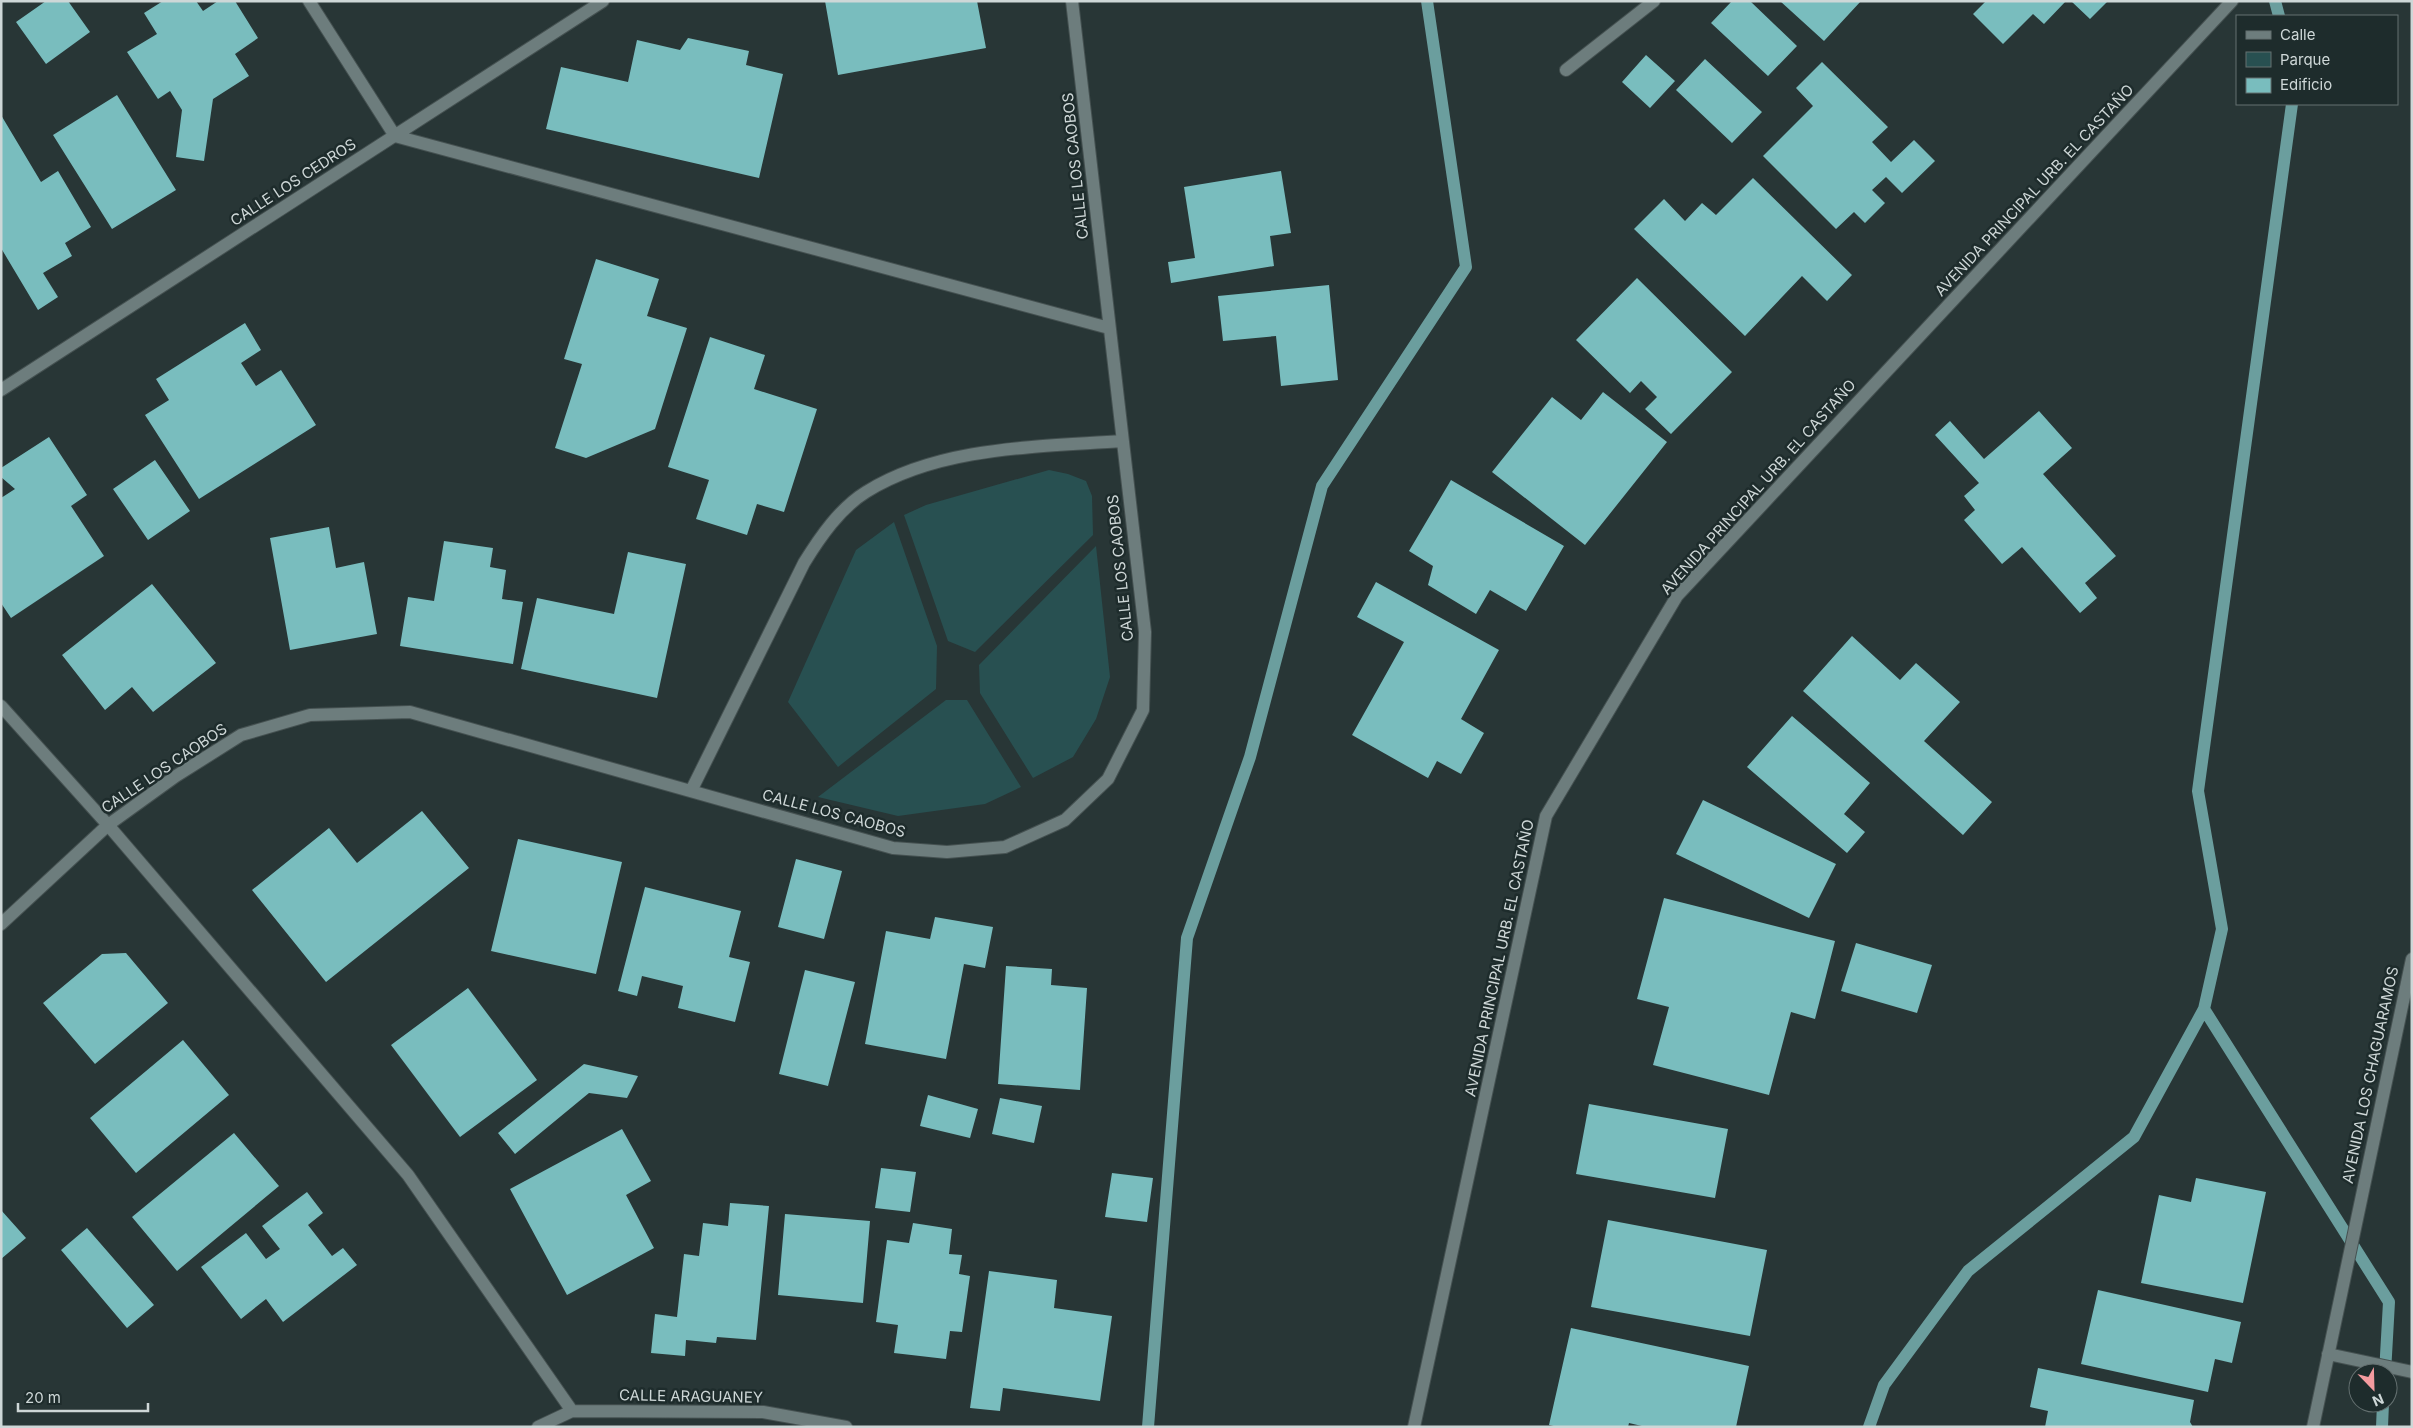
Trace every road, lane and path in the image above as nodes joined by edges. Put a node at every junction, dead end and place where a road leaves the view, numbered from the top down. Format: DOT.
graph roads {
  1 [pos="309,1"];
  2 [pos="603,1"];
  3 [pos="1072,1"];
  4 [pos="1654,1"];
  5 [pos="2232,1"];
  6 [pos="1566,70"];
  7 [pos="394,136"];
  8 [pos="1109,328"];
  9 [pos="1,390"];
  10 [pos="1122,441"];
  11 [pos="1,706"];
  12 [pos="691,791"];
  13 [pos="108,824"];
  14 [pos="1,924"];
  15 [pos="2412,959"];
  16 [pos="2328,1354"];
  17 [pos="2412,1372"];
  18 [pos="572,1410"];
  19 [pos="538,1427"];
  20 [pos="846,1427"];
  21 [pos="1414,1427"];
  22 [pos="2313,1427"];
  1 -- 7 [label="street"];
  2 -- 7 [label="street, CALLE LOS CEDROS"];
  3 -- 8 [label="street, CALLE LOS CAOBOS"];
  4 -- 6 [label="street"];
  5 -- 21 [label="street, AVENIDA PRINCIPAL URB. EL CASTAÑO"];
  7 -- 8 [label="street"];
  7 -- 9 [label="street, CALLE LOS CEDROS"];
  8 -- 10 [label="street, CALLE LOS CAOBOS"];
  10 -- 12 [label="street"];
  10 -- 12 [label="street, CALLE LOS CAOBOS"];
  11 -- 13 [label="street"];
  12 -- 13 [label="street, CALLE LOS CAOBOS"];
  13 -- 14 [label="street, CALLE LOS CAOBOS"];
  13 -- 18 [label="street"];
  15 -- 16 [label="street, AVENIDA LOS CHAGUARAMOS"];
  16 -- 17 [label="street"];
  16 -- 22 [label="street"];
  18 -- 19 [label="street, CALLE ARAGUANEY"];
  18 -- 20 [label="street, CALLE ARAGUANEY"];
}
